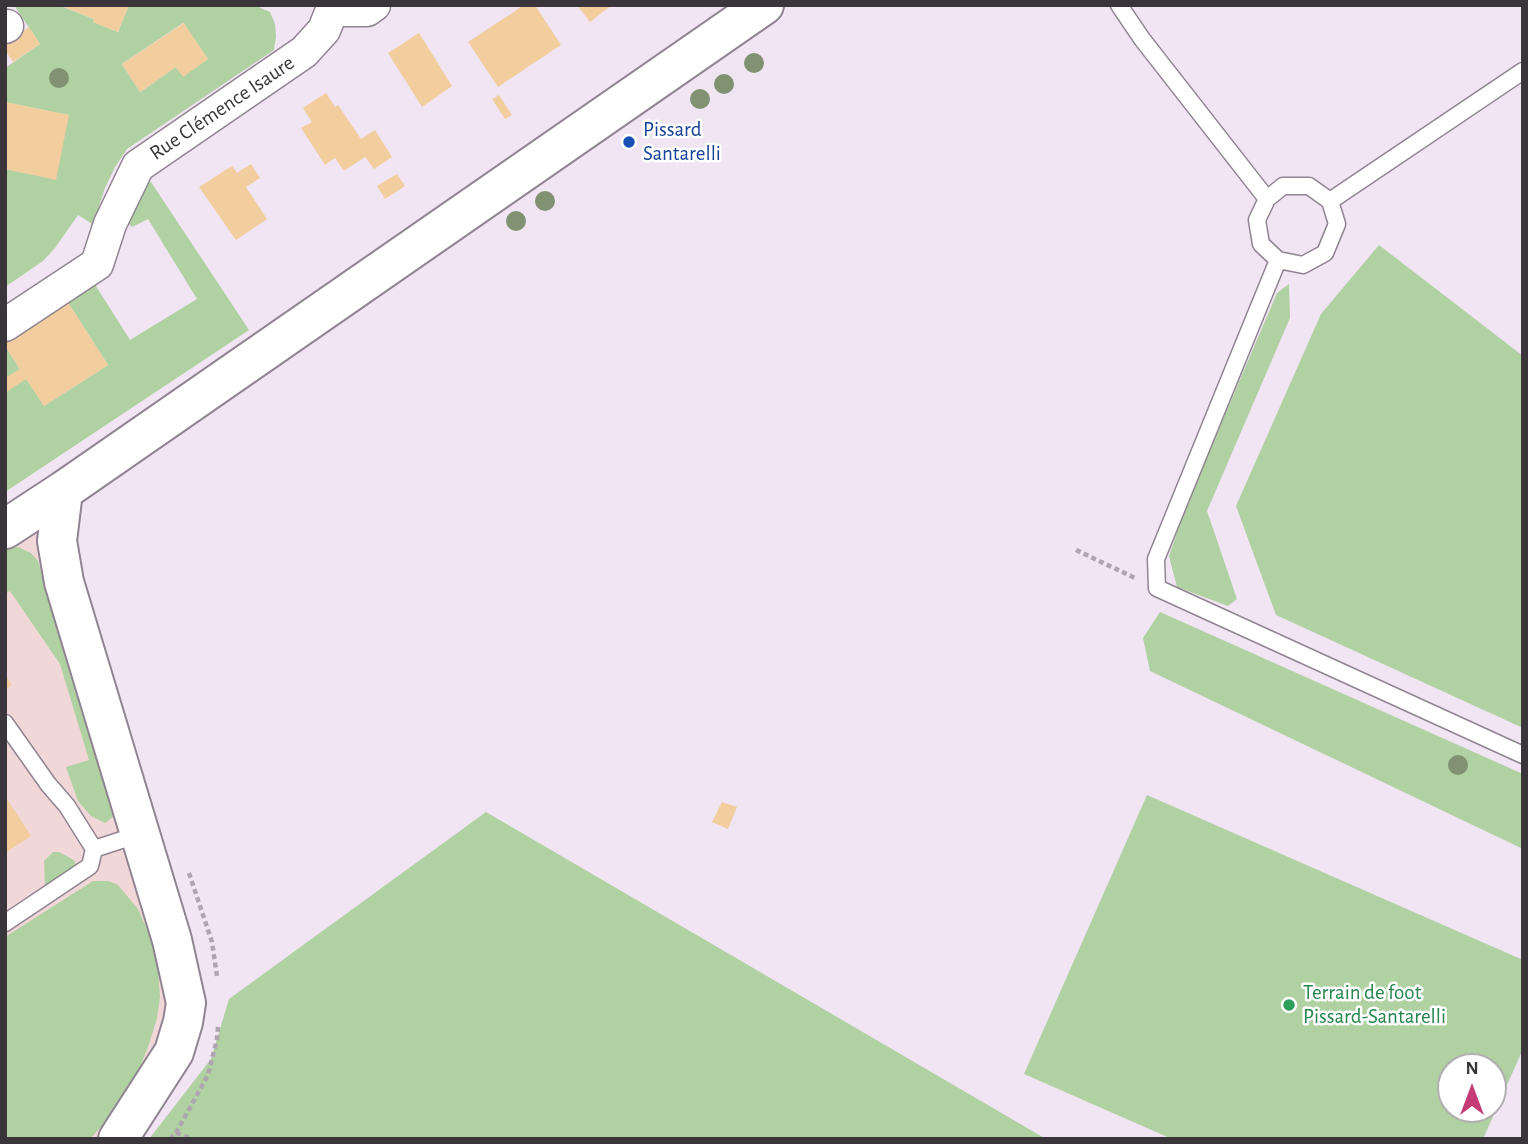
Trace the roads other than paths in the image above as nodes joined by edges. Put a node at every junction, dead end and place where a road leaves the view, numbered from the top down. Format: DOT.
graph roads {
  1 [pos="374,5"];
  2 [pos="764,5"];
  3 [pos="1119,5"];
  4 [pos="326,8"];
  5 [pos="1523,71"];
  6 [pos="1267,199"];
  7 [pos="1330,201"];
  8 [pos="1278,260"];
  9 [pos="5,325"];
  10 [pos="63,491"];
  11 [pos="5,529"];
  12 [pos="5,723"];
  13 [pos="1523,755"];
  14 [pos="140,834"];
  15 [pos="94,849"];
  16 [pos="5,923"];
  17 [pos="118,1139"];
  1 -- 4 [label="street, Rue Clémence Isaure"];
  2 -- 10 [label="main road"];
  3 -- 6 [label="lane"];
  4 -- 9 [label="street, Rue Clémence Isaure"];
  5 -- 7 [label="lane"];
  6 -- 7 [label="lane"];
  6 -- 8 [label="lane"];
  7 -- 8 [label="lane"];
  8 -- 13 [label="lane"];
  10 -- 11 [label="main road"];
  10 -- 14 [label="main road"];
  12 -- 15 [label="lane"];
  14 -- 15 [label="lane"];
  14 -- 17 [label="main road"];
  15 -- 16 [label="lane"];
}
